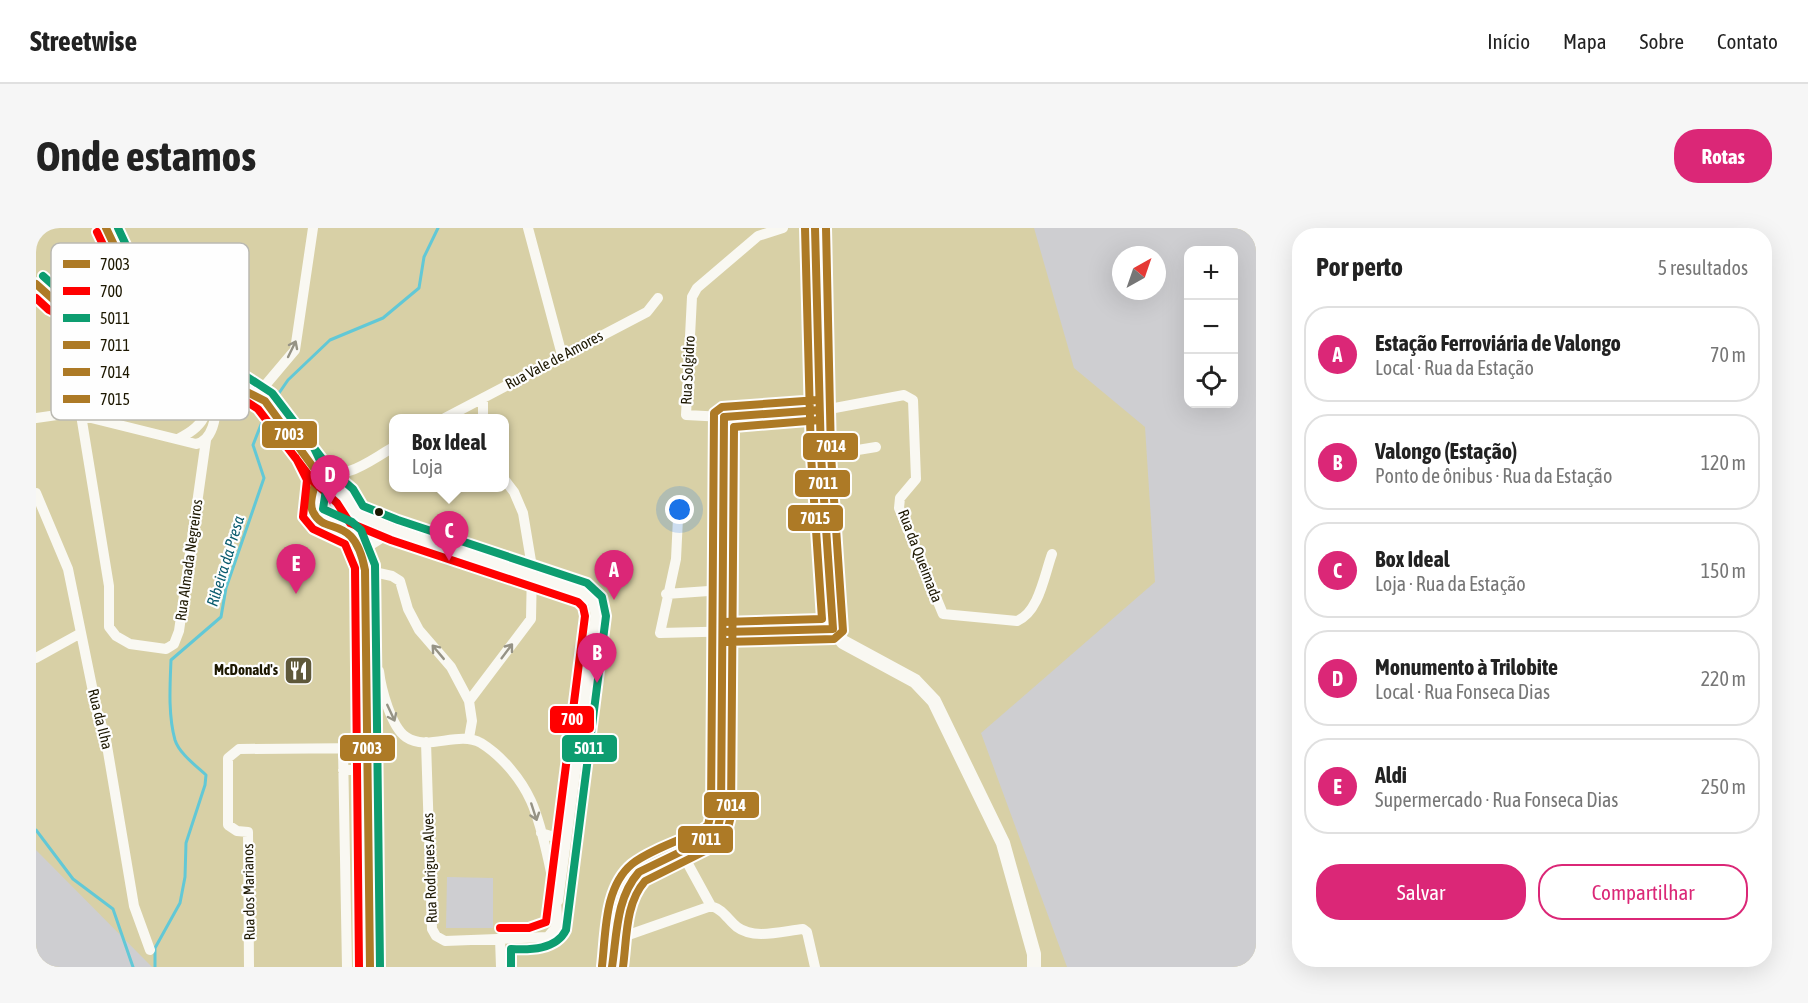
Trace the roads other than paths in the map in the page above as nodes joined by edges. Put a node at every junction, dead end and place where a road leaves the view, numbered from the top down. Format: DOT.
graph roads {
  1 [pos="106,228"];
  2 [pos="313,228"];
  3 [pos="528,228"];
  4 [pos="783,228"];
  5 [pos="815,228"];
  6 [pos="112,243"];
  7 [pos="36,284"];
  8 [pos="51,297"];
  9 [pos="658,298"];
  10 [pos="562,355"];
  11 [pos="249,390"];
  12 [pos="249,394"];
  13 [pos="257,395"];
  14 [pos="483,398"];
  15 [pos="819,410"];
  16 [pos="453,414"];
  17 [pos="483,414"];
  18 [pos="51,416"];
  19 [pos="724,417"];
  20 [pos="36,418"];
  21 [pos="82,420"];
  22 [pos="101,420"];
  23 [pos="203,420"];
  24 [pos="213,420"];
  25 [pos="178,439"];
  26 [pos="206,440"];
  27 [pos="876,447"];
  28 [pos="389,449"];
  29 [pos="821,456"];
  30 [pos="313,465"];
  31 [pos="347,472"];
  32 [pos="509,486"];
  33 [pos="338,492"];
  34 [pos="36,493"];
  35 [pos="315,494"];
  36 [pos="356,514"];
  37 [pos="678,518"];
  38 [pos="378,524"];
  39 [pos="337,525"];
  40 [pos="394,530"];
  41 [pos="372,544"];
  42 [pos="1052,554"];
  43 [pos="365,568"];
  44 [pos="530,575"];
  45 [pos="723,590"];
  46 [pos="666,594"];
  47 [pos="833,629"];
  48 [pos="723,632"];
  49 [pos="81,633"];
  50 [pos="36,658"];
  51 [pos="367,662"];
  52 [pos="469,701"];
  53 [pos="469,738"];
  54 [pos="426,742"];
  55 [pos="367,748"];
  56 [pos="343,749"];
  57 [pos="343,770"];
  58 [pos="368,770"];
  59 [pos="568,822"];
  60 [pos="541,833"];
  61 [pos="687,849"];
  62 [pos="711,906"];
  63 [pos="556,910"];
  64 [pos="500,938"];
  65 [pos="617,939"];
  66 [pos="150,950"];
  67 [pos="249,967"];
  68 [pos="346,967"];
  69 [pos="370,967"];
  70 [pos="501,967"];
  71 [pos="612,967"];
  72 [pos="815,967"];
  73 [pos="1034,967"];
  1 -- 6 [label="main road"];
  13 -- 2 [label="street, one-way"];
  3 -- 10 [label="street"];
  4 -- 19 [label="street, Rua Solgidro"];
  5 -- 15 [label="main road"];
  7 -- 8 [label="main road"];
  9 -- 10 [label="street, Rua Vale de Amores"];
  10 -- 14 [label="street, Rua Vale de Amores"];
  11 -- 13 [label="main road"];
  12 -- 13 [label="main road"];
  13 -- 30 [label="main road"];
  14 -- 16 [label="street, Rua Vale de Amores"];
  14 -- 17 [label="street"];
  15 -- 19 [label="street, Rua da Queimada"];
  15 -- 29 [label="main road"];
  15 -- 42 [label="street, Rua da Queimada"];
  18 -- 20 [label="street"];
  19 -- 45 [label="street"];
  21 -- 26 [label="street, Rua Almada Negreiros"];
  22 -- 25 [label="street"];
  23 -- 25 [label="street"];
  24 -- 26 [label="street"];
  25 -- 26 [label="street"];
  27 -- 29 [label="street"];
  28 -- 31 [label="street"];
  29 -- 47 [label="main road"];
  30 -- 31 [label="street"];
  30 -- 33 [label="main road"];
  30 -- 35 [label="main road"];
  31 -- 33 [label="street"];
  31 -- 33 [label="street"];
  32 -- 44 [label="street"];
  33 -- 35 [label="main road"];
  33 -- 36 [label="main road"];
  33 -- 39 [label="main road"];
  34 -- 49 [label="street, Rua da Ilha"];
  35 -- 39 [label="main road"];
  36 -- 38 [label="street"];
  36 -- 41 [label="main road"];
  37 -- 46 [label="street"];
  38 -- 40 [label="street"];
  38 -- 41 [label="street"];
  39 -- 41 [label="street"];
  39 -- 43 [label="main road"];
  40 -- 41 [label="street"];
  40 -- 44 [label="street"];
  41 -- 43 [label="main road"];
  43 -- 51 [label="main road"];
  52 -- 43 [label="street, one-way"];
  52 -- 44 [label="street, one-way"];
  44 -- 59 [label="street, Rua Rodrigues Alves"];
  45 -- 46 [label="street"];
  45 -- 48 [label="street"];
  46 -- 48 [label="street"];
  47 -- 48 [label="street"];
  47 -- 73 [label="main road"];
  48 -- 61 [label="street"];
  49 -- 50 [label="street"];
  49 -- 66 [label="street, Rua da Ilha"];
  51 -- 54 [label="street, one-way"];
  51 -- 55 [label="main road"];
  52 -- 53 [label="street"];
  53 -- 54 [label="street"];
  53 -- 60 [label="street, one-way"];
  54 -- 64 [label="street, Rua Rodrigues Alves"];
  55 -- 56 [label="street, Rua dos Marianos"];
  55 -- 58 [label="main road"];
  56 -- 57 [label="street"];
  56 -- 67 [label="street, Rua dos Marianos"];
  57 -- 58 [label="street"];
  57 -- 68 [label="street"];
  58 -- 69 [label="main road"];
  59 -- 60 [label="street"];
  59 -- 63 [label="street, Rua Rodrigues Alves"];
  60 -- 63 [label="street"];
  61 -- 62 [label="street"];
  61 -- 65 [label="street"];
  62 -- 65 [label="street"];
  62 -- 72 [label="street"];
  63 -- 64 [label="street, Rua Rodrigues Alves"];
  64 -- 70 [label="street"];
  65 -- 71 [label="street"];
}
